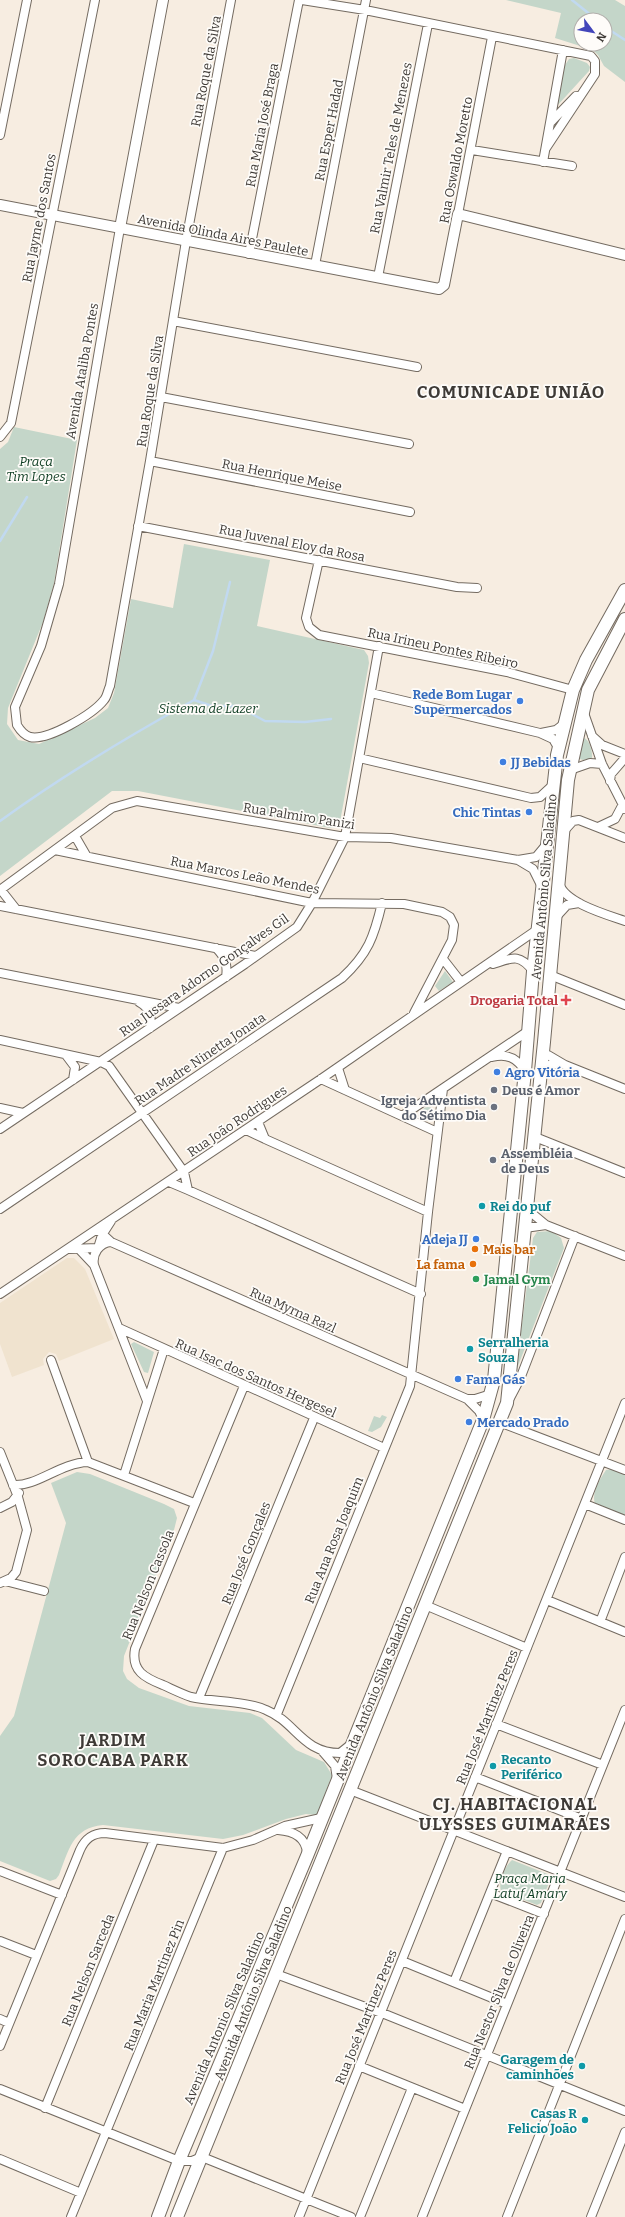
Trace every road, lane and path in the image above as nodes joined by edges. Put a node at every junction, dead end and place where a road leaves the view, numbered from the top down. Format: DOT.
graph roads {
  1 [pos="27,0"];
  2 [pos="94,0"];
  3 [pos="163,0"];
  4 [pos="231,0"];
  5 [pos="299,0"];
  6 [pos="302,0"];
  7 [pos="366,0"];
  8 [pos="365,10"];
  9 [pos="428,24"];
  10 [pos="492,36"];
  11 [pos="564,50"];
  12 [pos="589,82"];
  13 [pos="551,122"];
  14 [pos="0,135"];
  15 [pos="546,148"];
  16 [pos="472,150"];
  17 [pos="543,162"];
  18 [pos="572,166"];
  19 [pos="0,205"];
  20 [pos="458,214"];
  21 [pos="52,216"];
  22 [pos="120,228"];
  23 [pos="186,241"];
  24 [pos="249,254"];
  25 [pos="625,255"];
  26 [pos="315,265"];
  27 [pos="378,277"];
  28 [pos="442,288"];
  29 [pos="173,321"];
  30 [pos="416,367"];
  31 [pos="161,397"];
  32 [pos="0,437"];
  33 [pos="409,444"];
  34 [pos="150,461"];
  35 [pos="410,512"];
  36 [pos="138,526"];
  37 [pos="319,560"];
  38 [pos="477,588"];
  39 [pos="625,590"];
  40 [pos="625,620"];
  41 [pos="379,646"];
  42 [pos="573,690"];
  43 [pos="371,693"];
  44 [pos="583,708"];
  45 [pos="564,724"];
  46 [pos="540,733"];
  47 [pos="590,734"];
  48 [pos="29,737"];
  49 [pos="559,749"];
  50 [pos="625,754"];
  51 [pos="360,758"];
  52 [pos="625,758"];
  53 [pos="602,764"];
  54 [pos="570,770"];
  55 [pos="610,781"];
  56 [pos="553,782"];
  57 [pos="624,807"];
  58 [pos="598,827"];
  59 [pos="564,832"];
  60 [pos="74,836"];
  61 [pos="345,837"];
  62 [pos="625,838"];
  63 [pos="546,845"];
  64 [pos="55,850"];
  65 [pos="86,855"];
  66 [pos="518,860"];
  67 [pos="559,883"];
  68 [pos="541,886"];
  69 [pos="1,890"];
  70 [pos="312,903"];
  71 [pos="382,903"];
  72 [pos="579,903"];
  73 [pos="0,906"];
  74 [pos="16,909"];
  75 [pos="556,917"];
  76 [pos="625,921"];
  77 [pos="538,929"];
  78 [pos="216,948"];
  79 [pos="256,956"];
  80 [pos="443,959"];
  81 [pos="486,966"];
  82 [pos="533,971"];
  83 [pos="0,972"];
  84 [pos="550,975"];
  85 [pos="226,977"];
  86 [pos="461,982"];
  87 [pos="137,1000"];
  88 [pos="625,1005"];
  89 [pos="179,1008"];
  90 [pos="413,1016"];
  91 [pos="150,1028"];
  92 [pos="528,1031"];
  93 [pos="0,1040"];
  94 [pos="544,1042"];
  95 [pos="66,1055"];
  96 [pos="543,1056"];
  97 [pos="487,1058"];
  98 [pos="557,1059"];
  99 [pos="101,1062"];
  100 [pos="566,1065"];
  101 [pos="525,1067"];
  102 [pos="338,1068"];
  103 [pos="541,1072"];
  104 [pos="321,1079"];
  105 [pos="73,1080"];
  106 [pos="443,1089"];
  107 [pos="625,1089"];
  108 [pos="345,1090"];
  109 [pos="0,1108"];
  110 [pos="142,1112"];
  111 [pos="23,1113"];
  112 [pos="402,1116"];
  113 [pos="258,1122"];
  114 [pos="0,1129"];
  115 [pos="246,1130"];
  116 [pos="437,1132"];
  117 [pos="535,1137"];
  118 [pos="265,1139"];
  119 [pos="184,1172"];
  120 [pos="625,1173"];
  121 [pos="169,1182"];
  122 [pos="188,1190"];
  123 [pos="0,1209"];
  124 [pos="528,1210"];
  125 [pos="428,1212"];
  126 [pos="113,1219"];
  127 [pos="546,1225"];
  128 [pos="108,1226"];
  129 [pos="526,1228"];
  130 [pos="100,1232"];
  131 [pos="575,1236"];
  132 [pos="110,1242"];
  133 [pos="508,1246"];
  134 [pos="78,1248"];
  135 [pos="98,1248"];
  136 [pos="67,1249"];
  137 [pos="625,1256"];
  138 [pos="94,1265"];
  139 [pos="0,1294"];
  140 [pos="421,1294"];
  141 [pos="119,1328"];
  142 [pos="164,1349"];
  143 [pos="51,1360"];
  144 [pos="412,1375"];
  145 [pos="140,1383"];
  146 [pos="153,1383"];
  147 [pos="244,1386"];
  148 [pos="491,1394"];
  149 [pos="467,1399"];
  150 [pos="147,1400"];
  151 [pos="507,1403"];
  152 [pos="625,1403"];
  153 [pos="314,1418"];
  154 [pos="483,1420"];
  155 [pos="499,1422"];
  156 [pos="384,1448"];
  157 [pos="0,1452"];
  158 [pos="602,1461"];
  159 [pos="88,1462"];
  160 [pos="625,1470"];
  161 [pos="124,1475"];
  162 [pos="13,1485"];
  163 [pos="22,1486"];
  164 [pos="18,1497"];
  165 [pos="194,1503"];
  166 [pos="585,1504"];
  167 [pos="0,1508"];
  168 [pos="625,1520"];
  169 [pos="625,1557"];
  170 [pos="16,1572"];
  171 [pos="2,1582"];
  172 [pos="27,1586"];
  173 [pos="44,1591"];
  174 [pos="547,1600"];
  175 [pos="425,1605"];
  176 [pos="600,1622"];
  177 [pos="625,1632"];
  178 [pos="527,1648"];
  179 [pos="199,1698"];
  180 [pos="625,1710"];
  181 [pos="277,1714"];
  182 [pos="496,1724"];
  183 [pos="351,1744"];
  184 [pos="321,1750"];
  185 [pos="603,1765"];
  186 [pos="475,1777"];
  187 [pos="337,1779"];
  188 [pos="350,1790"];
  189 [pos="321,1818"];
  190 [pos="582,1819"];
  191 [pos="277,1830"];
  192 [pos="454,1830"];
  193 [pos="154,1840"];
  194 [pos="223,1848"];
  195 [pos="507,1851"];
  196 [pos="307,1856"];
  197 [pos="0,1871"];
  198 [pos="560,1872"];
  199 [pos="293,1891"];
  200 [pos="490,1893"];
  201 [pos="62,1894"];
  202 [pos="625,1897"];
  203 [pos="544,1914"];
  204 [pos="625,1919"];
  205 [pos="0,1941"];
  206 [pos="36,1955"];
  207 [pos="402,1961"];
  208 [pos="276,1974"];
  209 [pos="454,1982"];
  210 [pos="507,2004"];
  211 [pos="381,2013"];
  212 [pos="0,2019"];
  213 [pos="9,2023"];
  214 [pos="0,2046"];
  215 [pos="487,2057"];
  216 [pos="359,2066"];
  217 [pos="559,2085"];
  218 [pos="412,2088"];
  219 [pos="0,2090"];
  220 [pos="45,2108"];
  221 [pos="465,2109"];
  222 [pos="625,2111"];
  223 [pos="107,2132"];
  224 [pos="625,2132"];
  225 [pos="202,2156"];
  226 [pos="0,2159"];
  227 [pos="179,2161"];
  228 [pos="81,2193"];
  229 [pos="307,2198"];
  230 [pos="71,2217"];
  231 [pos="158,2217"];
  232 [pos="177,2217"];
  233 [pos="299,2217"];
  234 [pos="351,2217"];
  235 [pos="360,2217"];
  236 [pos="422,2217"];
  237 [pos="507,2217"];
  238 [pos="591,2217"];
  1 -- 14 [label="street"];
  2 -- 21 [label="street, Rua Jayme dos Santos"];
  3 -- 22 [label="street, Avenida Ataliba Pontes"];
  4 -- 23 [label="street, Rua Roque da Silva"];
  5 -- 24 [label="street, Rua Maria José Braga"];
  6 -- 8 [label="street"];
  7 -- 8 [label="street, Rua Esper Hadad"];
  8 -- 9 [label="street"];
  8 -- 26 [label="street, Rua Esper Hadad"];
  9 -- 10 [label="street"];
  9 -- 27 [label="street, Rua Valmir Teles de Menezes"];
  10 -- 11 [label="street"];
  10 -- 16 [label="street, Rua Oswaldo Moretto"];
  11 -- 12 [label="street"];
  11 -- 13 [label="street"];
  12 -- 13 [label="street"];
  12 -- 15 [label="street"];
  13 -- 15 [label="street"];
  15 -- 17 [label="street"];
  16 -- 17 [label="street"];
  16 -- 20 [label="street, Rua Oswaldo Moretto"];
  17 -- 18 [label="street"];
  19 -- 21 [label="street, Avenida Olinda Aires Paulete"];
  20 -- 25 [label="street"];
  20 -- 28 [label="street, Rua Oswaldo Moretto"];
  21 -- 22 [label="street, Avenida Olinda Aires Paulete"];
  21 -- 32 [label="street, Rua Jayme dos Santos"];
  22 -- 23 [label="street, Avenida Olinda Aires Paulete"];
  22 -- 48 [label="street, Avenida Ataliba Pontes"];
  23 -- 24 [label="street, Avenida Olinda Aires Paulete"];
  23 -- 29 [label="street, Rua Roque da Silva"];
  24 -- 26 [label="street, Avenida Olinda Aires Paulete"];
  26 -- 27 [label="street, Avenida Olinda Aires Paulete"];
  27 -- 28 [label="street, Avenida Olinda Aires Paulete"];
  29 -- 30 [label="street"];
  29 -- 31 [label="street, Rua Roque da Silva"];
  31 -- 33 [label="street"];
  31 -- 34 [label="street, Rua Roque da Silva"];
  34 -- 35 [label="street, Rua Henrique Meise"];
  34 -- 36 [label="street, Rua Roque da Silva"];
  36 -- 37 [label="street, Rua Juvenal Eloy da Rosa"];
  36 -- 48 [label="street, Rua Roque da Silva"];
  37 -- 38 [label="street, Rua Juvenal Eloy da Rosa"];
  37 -- 41 [label="street, Rua Irineu Pontes Ribeiro"];
  39 -- 42 [label="main road, Avenida Antônio Silva Saladino"];
  40 -- 44 [label="main road"];
  41 -- 42 [label="street, Rua Irineu Pontes Ribeiro"];
  41 -- 43 [label="street, Rua Jussara Adorno Gonçalves Gil"];
  42 -- 45 [label="main road, Avenida Antônio Silva Saladino"];
  43 -- 46 [label="street"];
  43 -- 51 [label="street, Rua Jussara Adorno Gonçalves Gil"];
  44 -- 47 [label="street"];
  44 -- 54 [label="main road"];
  45 -- 46 [label="street"];
  45 -- 49 [label="main road, Avenida Antônio Silva Saladino"];
  46 -- 49 [label="street"];
  47 -- 50 [label="street"];
  47 -- 53 [label="street"];
  49 -- 56 [label="main road, Avenida Antônio Silva Saladino"];
  51 -- 56 [label="street"];
  51 -- 61 [label="street, Rua Jussara Adorno Gonçalves Gil"];
  52 -- 55 [label="street"];
  53 -- 54 [label="street"];
  53 -- 55 [label="street"];
  54 -- 56 [label="main road"];
  54 -- 59 [label="main road, Avenida Antônio Silva Saladino"];
  55 -- 57 [label="street"];
  56 -- 63 [label="main road, Avenida Antônio Silva Saladino"];
  57 -- 58 [label="street"];
  58 -- 59 [label="street"];
  58 -- 62 [label="street"];
  59 -- 67 [label="main road, Avenida Antônio Silva Saladino"];
  60 -- 61 [label="street, Rua Palmiro Panizi"];
  60 -- 64 [label="street"];
  60 -- 65 [label="street"];
  61 -- 66 [label="street, Rua Palmiro Panizi"];
  61 -- 70 [label="street, Rua Jussara Adorno Gonçalves Gil"];
  63 -- 66 [label="street, Rua Palmiro Panizi"];
  63 -- 68 [label="main road, Avenida Antônio Silva Saladino"];
  64 -- 65 [label="street, Rua Marcos Leão Mendes"];
  64 -- 69 [label="street"];
  65 -- 70 [label="street, Rua Marcos Leão Mendes"];
  66 -- 68 [label="street, Rua Palmiro Panizi"];
  67 -- 72 [label="street"];
  67 -- 75 [label="main road, Avenida Antônio Silva Saladino"];
  68 -- 77 [label="main road, Avenida Antônio Silva Saladino"];
  68 -- 84 [label="main road"];
  69 -- 74 [label="street"];
  70 -- 71 [label="street, Rua Marcos Leão Mendes"];
  70 -- 79 [label="street, Rua Jussara Adorno Gonçalves Gil"];
  71 -- 80 [label="street, Rua Marcos Leão Mendes"];
  71 -- 110 [label="street, Rua Madre Ninetta Jonata"];
  72 -- 75 [label="street"];
  72 -- 76 [label="street"];
  73 -- 74 [label="street"];
  74 -- 78 [label="street"];
  75 -- 84 [label="main road, Avenida Antônio Silva Saladino"];
  77 -- 81 [label="street, Rua João Rodrigues"];
  77 -- 82 [label="main road, Avenida Antônio Silva Saladino"];
  78 -- 79 [label="street"];
  78 -- 85 [label="street"];
  79 -- 85 [label="street, Rua Jussara Adorno Gonçalves Gil"];
  80 -- 86 [label="street"];
  80 -- 90 [label="street, Rua Marcos Leão Mendes"];
  81 -- 82 [label="street, Rua João Rodrigues"];
  81 -- 86 [label="street, Rua João Rodrigues"];
  82 -- 92 [label="main road, Avenida Antônio Silva Saladino"];
  83 -- 87 [label="street"];
  84 -- 88 [label="street"];
  84 -- 94 [label="main road, Avenida Antônio Silva Saladino"];
  85 -- 89 [label="street, Rua Jussara Adorno Gonçalves Gil"];
  86 -- 90 [label="street, Rua João Rodrigues"];
  87 -- 89 [label="street"];
  87 -- 91 [label="street"];
  89 -- 91 [label="street, Rua Jussara Adorno Gonçalves Gil"];
  90 -- 102 [label="street, Rua João Rodrigues"];
  91 -- 99 [label="street, Rua Jussara Adorno Gonçalves Gil"];
  92 -- 97 [label="street"];
  92 -- 101 [label="main road"];
  93 -- 95 [label="street"];
  94 -- 96 [label="main road, Avenida Antônio Silva Saladino"];
  94 -- 98 [label="street"];
  95 -- 99 [label="street"];
  95 -- 105 [label="street"];
  96 -- 98 [label="street"];
  96 -- 101 [label="main road"];
  96 -- 103 [label="main road, Avenida Antônio Silva Saladino"];
  97 -- 101 [label="street"];
  97 -- 106 [label="street"];
  98 -- 100 [label="street"];
  99 -- 105 [label="street, Rua Jussara Adorno Gonçalves Gil"];
  99 -- 110 [label="street"];
  100 -- 103 [label="street"];
  100 -- 107 [label="street"];
  101 -- 133 [label="main road, Avenida Antônio Silva Saladino"];
  102 -- 104 [label="street, Rua João Rodrigues"];
  102 -- 108 [label="street"];
  103 -- 117 [label="main road, Avenida Antônio Silva Saladino"];
  104 -- 108 [label="street"];
  104 -- 113 [label="street, Rua João Rodrigues"];
  105 -- 111 [label="street, Rua Jussara Adorno Gonçalves Gil"];
  106 -- 112 [label="street"];
  106 -- 116 [label="street, Rua Ana Rosa Joaquim"];
  108 -- 112 [label="street"];
  109 -- 111 [label="street"];
  110 -- 119 [label="street"];
  110 -- 123 [label="street, Rua Madre Ninetta Jonata"];
  111 -- 114 [label="street, Rua Jussara Adorno Gonçalves Gil"];
  112 -- 116 [label="street"];
  113 -- 115 [label="street, Rua João Rodrigues"];
  113 -- 118 [label="street"];
  115 -- 118 [label="street"];
  115 -- 119 [label="street, Rua João Rodrigues"];
  116 -- 125 [label="street, Rua Ana Rosa Joaquim"];
  117 -- 120 [label="street"];
  117 -- 124 [label="main road, Avenida Antônio Silva Saladino"];
  118 -- 125 [label="street"];
  119 -- 121 [label="street, Rua João Rodrigues"];
  119 -- 122 [label="street"];
  121 -- 122 [label="street"];
  121 -- 126 [label="street, Rua João Rodrigues"];
  122 -- 140 [label="street"];
  124 -- 127 [label="street"];
  124 -- 129 [label="main road"];
  125 -- 140 [label="street, Rua Ana Rosa Joaquim"];
  126 -- 128 [label="street"];
  126 -- 130 [label="street, Rua João Rodrigues"];
  127 -- 129 [label="street"];
  127 -- 131 [label="street"];
  128 -- 130 [label="street"];
  128 -- 132 [label="street"];
  129 -- 133 [label="main road"];
  129 -- 151 [label="main road, Avenida Antônio Silva Saladino"];
  130 -- 132 [label="street, Rua Myrna Razl"];
  130 -- 135 [label="street"];
  130 -- 136 [label="street, Rua João Rodrigues"];
  131 -- 137 [label="street"];
  131 -- 151 [label="street"];
  132 -- 135 [label="street"];
  132 -- 144 [label="street, Rua Myrna Razl"];
  133 -- 148 [label="main road, Avenida Antônio Silva Saladino"];
  134 -- 135 [label="street"];
  134 -- 136 [label="street"];
  134 -- 138 [label="street"];
  135 -- 138 [label="street"];
  136 -- 139 [label="street, Rua João Rodrigues"];
  138 -- 141 [label="street"];
  140 -- 144 [label="street, Rua Ana Rosa Joaquim"];
  141 -- 142 [label="street, Rua Isac dos Santos Hergesel"];
  141 -- 145 [label="street"];
  142 -- 146 [label="street"];
  142 -- 147 [label="street, Rua Isac dos Santos Hergesel"];
  143 -- 159 [label="street"];
  144 -- 149 [label="street, Rua Myrna Razl"];
  144 -- 156 [label="street, Rua Ana Rosa Joaquim"];
  145 -- 146 [label="street"];
  145 -- 150 [label="street"];
  146 -- 150 [label="street"];
  147 -- 153 [label="street, Rua Isac dos Santos Hergesel"];
  147 -- 165 [label="street, Rua Nelson Cassola"];
  148 -- 149 [label="street"];
  148 -- 154 [label="main road, Avenida Antônio Silva Saladino"];
  149 -- 154 [label="street, Rua Myrna Razl"];
  150 -- 161 [label="street"];
  151 -- 155 [label="main road, Avenida Antônio Silva Saladino"];
  152 -- 158 [label="street, Rua José Martinez Peres"];
  153 -- 156 [label="street, Rua Isac dos Santos Hergesel"];
  153 -- 179 [label="street, Rua José Gonçales"];
  154 -- 183 [label="main road, Avenida Antônio Silva Saladino"];
  155 -- 158 [label="street"];
  155 -- 175 [label="main road, Avenida Antônio Silva Saladino"];
  156 -- 181 [label="street, Rua Ana Rosa Joaquim"];
  157 -- 162 [label="street"];
  158 -- 160 [label="street"];
  158 -- 166 [label="street, Rua José Martinez Peres"];
  159 -- 161 [label="street"];
  159 -- 163 [label="street"];
  161 -- 165 [label="street"];
  162 -- 163 [label="street"];
  162 -- 164 [label="street"];
  163 -- 164 [label="street"];
  164 -- 167 [label="street"];
  164 -- 170 [label="street"];
  165 -- 179 [label="street, Rua Nelson Cassola"];
  166 -- 168 [label="street"];
  166 -- 174 [label="street, Rua José Martinez Peres"];
  169 -- 176 [label="street"];
  170 -- 171 [label="street"];
  170 -- 172 [label="street"];
  171 -- 172 [label="street"];
  172 -- 173 [label="street"];
  174 -- 176 [label="street"];
  174 -- 178 [label="street, Rua José Martinez Peres"];
  175 -- 178 [label="street"];
  175 -- 188 [label="main road, Avenida Antônio Silva Saladino"];
  176 -- 177 [label="street"];
  178 -- 182 [label="street, Rua José Martinez Peres"];
  179 -- 181 [label="street, Rua Nelson Cassola"];
  180 -- 185 [label="street, Rua Nestor Silva de Oliveira"];
  181 -- 184 [label="street, Rua Nelson Cassola"];
  182 -- 185 [label="street"];
  182 -- 186 [label="street, Rua José Martinez Peres"];
  183 -- 184 [label="street, Rua Nelson Cassola"];
  183 -- 187 [label="main road, Avenida Antônio Silva Saladino"];
  184 -- 187 [label="street, Rua Nelson Cassola"];
  185 -- 190 [label="street, Rua Nestor Silva de Oliveira"];
  186 -- 190 [label="street"];
  186 -- 192 [label="street, Rua José Martinez Peres"];
  187 -- 189 [label="main road, Avenida Antônio Silva Saladino"];
  188 -- 192 [label="street"];
  188 -- 208 [label="main road, Avenida Antônio Silva Saladino"];
  189 -- 191 [label="street"];
  189 -- 196 [label="main road, Avenida Antonio Silva Saladino"];
  190 -- 198 [label="street, Rua Nestor Silva de Oliveira"];
  191 -- 194 [label="street"];
  191 -- 196 [label="street"];
  192 -- 195 [label="street"];
  192 -- 207 [label="street, Rua José Martinez Peres"];
  193 -- 194 [label="street"];
  193 -- 201 [label="street"];
  193 -- 220 [label="street, Rua Nelson Sarceda"];
  194 -- 223 [label="street, Rua Maria Martinez Pin"];
  195 -- 198 [label="street"];
  195 -- 200 [label="street"];
  196 -- 199 [label="main road, Avenida Antonio Silva Saladino"];
  197 -- 201 [label="street"];
  198 -- 202 [label="street"];
  198 -- 203 [label="street, Rua Nestor Silva de Oliveira"];
  199 -- 208 [label="main road"];
  199 -- 227 [label="main road, Avenida Antonio Silva Saladino"];
  200 -- 203 [label="street"];
  200 -- 209 [label="street"];
  201 -- 206 [label="street"];
  203 -- 210 [label="street, Rua Nestor Silva de Oliveira"];
  204 -- 217 [label="street"];
  205 -- 206 [label="street"];
  206 -- 213 [label="street"];
  207 -- 209 [label="street"];
  207 -- 211 [label="street, Rua José Martinez Peres"];
  208 -- 211 [label="street"];
  208 -- 225 [label="main road, Avenida Antônio Silva Saladino"];
  209 -- 210 [label="street"];
  210 -- 215 [label="street, Rua Nestor Silva de Oliveira"];
  211 -- 215 [label="street"];
  211 -- 216 [label="street, Rua José Martinez Peres"];
  212 -- 213 [label="street"];
  213 -- 214 [label="street"];
  215 -- 217 [label="street"];
  215 -- 221 [label="street, Rua Nestor Silva de Oliveira"];
  216 -- 218 [label="street"];
  216 -- 229 [label="street, Rua José Martinez Peres"];
  217 -- 222 [label="street"];
  217 -- 237 [label="street"];
  218 -- 221 [label="street"];
  218 -- 235 [label="street"];
  219 -- 220 [label="street"];
  220 -- 223 [label="street"];
  221 -- 236 [label="street, Rua Nestor Silva de Oliveira"];
  223 -- 227 [label="street"];
  223 -- 228 [label="street, Rua Maria Martinez Pin"];
  224 -- 238 [label="street"];
  225 -- 227 [label="street"];
  225 -- 229 [label="street"];
  225 -- 232 [label="main road"];
  226 -- 228 [label="street"];
  227 -- 231 [label="main road, Avenida Antonio Silva Saladino"];
  228 -- 230 [label="street, Rua Maria Martinez Pin"];
  229 -- 233 [label="street, Rua José Martinez Peres"];
  229 -- 234 [label="street"];
}
